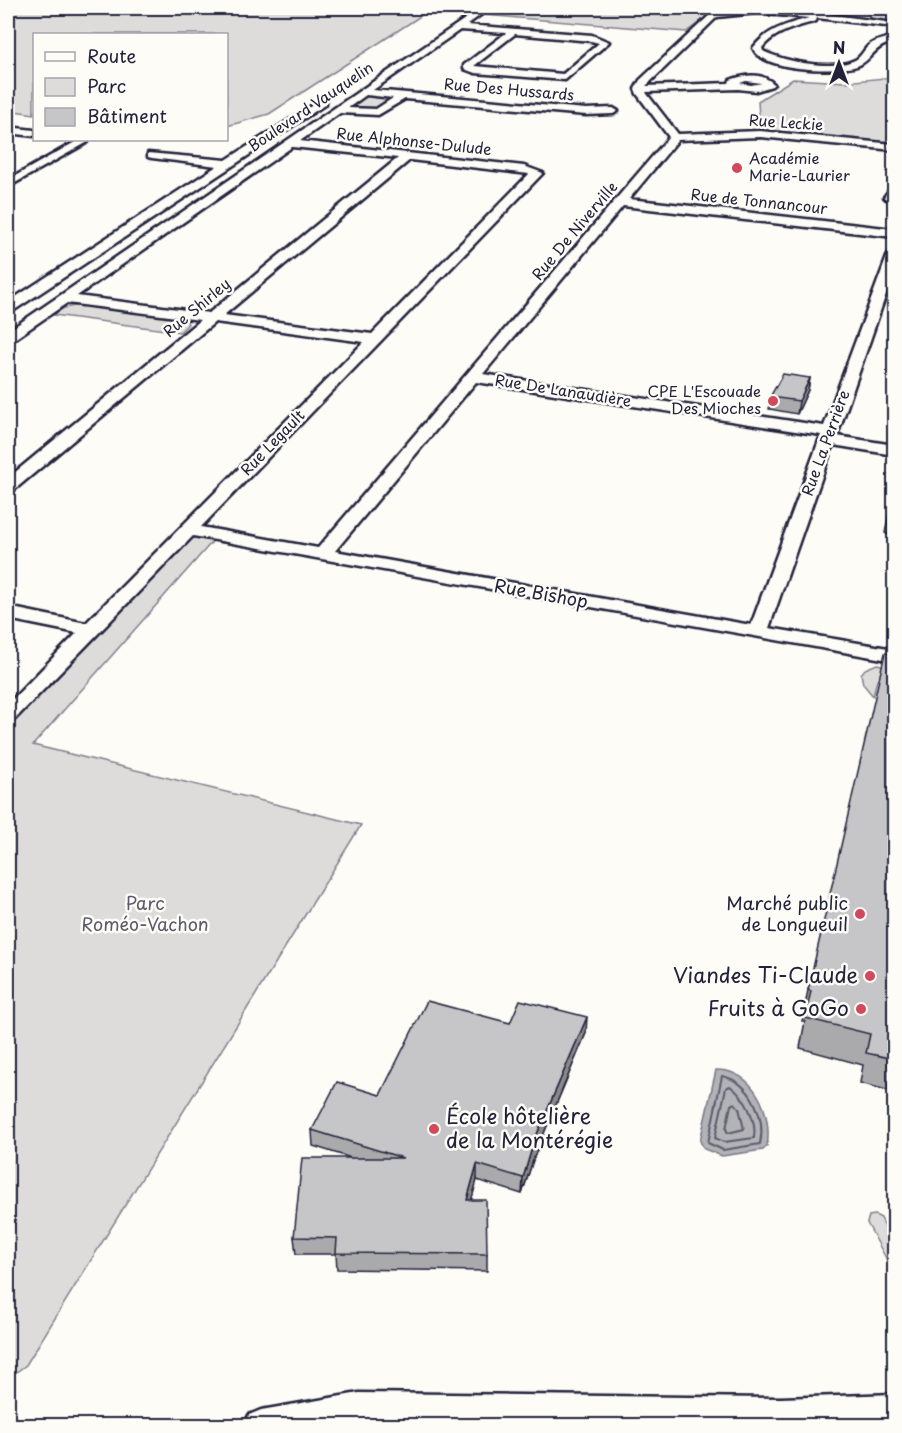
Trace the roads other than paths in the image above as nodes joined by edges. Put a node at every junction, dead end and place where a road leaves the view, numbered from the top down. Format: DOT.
graph roads {
  1 [pos="486,8"];
  2 [pos="818,12"];
  3 [pos="894,25"];
  4 [pos="458,27"];
  5 [pos="513,32"];
  6 [pos="894,39"];
  7 [pos="738,86"];
  8 [pos="640,89"];
  9 [pos="362,92"];
  10 [pos="403,96"];
  11 [pos="329,97"];
  12 [pos="336,110"];
  13 [pos="613,111"];
  14 [pos="8,130"];
  15 [pos="33,133"];
  16 [pos="675,137"];
  17 [pos="80,141"];
  18 [pos="288,143"];
  19 [pos="894,147"];
  20 [pos="152,154"];
  21 [pos="408,156"];
  22 [pos="230,164"];
  23 [pos="8,171"];
  24 [pos="536,172"];
  25 [pos="26,174"];
  26 [pos="8,184"];
  27 [pos="621,202"];
  28 [pos="894,233"];
  29 [pos="894,254"];
  30 [pos="8,291"];
  31 [pos="28,294"];
  32 [pos="66,298"];
  33 [pos="8,308"];
  34 [pos="210,317"];
  35 [pos="8,338"];
  36 [pos="375,339"];
  37 [pos="473,377"];
  38 [pos="829,436"];
  39 [pos="894,450"];
  40 [pos="8,486"];
  41 [pos="188,530"];
  42 [pos="322,555"];
  43 [pos="8,613"];
  44 [pos="90,630"];
  45 [pos="758,632"];
  46 [pos="894,655"];
  47 [pos="8,715"];
  48 [pos="894,1410"];
  49 [pos="261,1425"];
  1 -- 4 [label="street, Boulevard Vauquelin"];
  2 -- 3 [label="street"];
  2 -- 6 [label="street"];
  2 -- 8 [label="street"];
  4 -- 5 [label="street"];
  4 -- 9 [label="street, Boulevard Vauquelin"];
  5 -- 5 [label="street"];
  7 -- 8 [label="street"];
  8 -- 16 [label="street"];
  9 -- 10 [label="street, Rue Des Hussards"];
  9 -- 12 [label="street, Boulevard Vauquelin"];
  10 -- 12 [label="street"];
  10 -- 13 [label="street, Rue Des Hussards"];
  11 -- 22 [label="street, Boulevard Vauquelin"];
  12 -- 18 [label="street, Boulevard Vauquelin"];
  14 -- 15 [label="street"];
  16 -- 19 [label="street, Rue Leckie"];
  16 -- 27 [label="street, Rue De Niverville"];
  17 -- 25 [label="street"];
  18 -- 21 [label="street, Rue Alphonse-Dulude"];
  18 -- 32 [label="street, Boulevard Vauquelin"];
  20 -- 22 [label="street, Boulevard Vauquelin"];
  21 -- 24 [label="street, Rue Alphonse-Dulude"];
  21 -- 34 [label="street, Rue Shirley"];
  22 -- 31 [label="street, Boulevard Vauquelin"];
  23 -- 25 [label="street"];
  24 -- 36 [label="street, Rue Legault"];
  25 -- 26 [label="street"];
  27 -- 28 [label="street, Rue de Tonnancour"];
  27 -- 37 [label="street, Rue De Niverville"];
  29 -- 38 [label="street, Rue La Perrière"];
  30 -- 31 [label="street"];
  31 -- 32 [label="street"];
  31 -- 33 [label="street, Boulevard Vauquelin"];
  32 -- 34 [label="street"];
  32 -- 35 [label="street, Boulevard Vauquelin"];
  34 -- 36 [label="street"];
  34 -- 40 [label="street, Rue Shirley"];
  36 -- 41 [label="street, Rue Legault"];
  37 -- 38 [label="street, Rue De Lanaudière"];
  37 -- 42 [label="street, Rue De Niverville"];
  38 -- 39 [label="street, Rue De Lanaudière"];
  38 -- 45 [label="street, Rue La Perrière"];
  41 -- 42 [label="street, Rue Bishop"];
  41 -- 44 [label="street, Rue Legault"];
  42 -- 45 [label="street, Rue Bishop"];
  43 -- 44 [label="street"];
  44 -- 47 [label="street, Rue Legault"];
  45 -- 46 [label="street, Rue Bishop"];
  48 -- 49 [label="street"];
}
